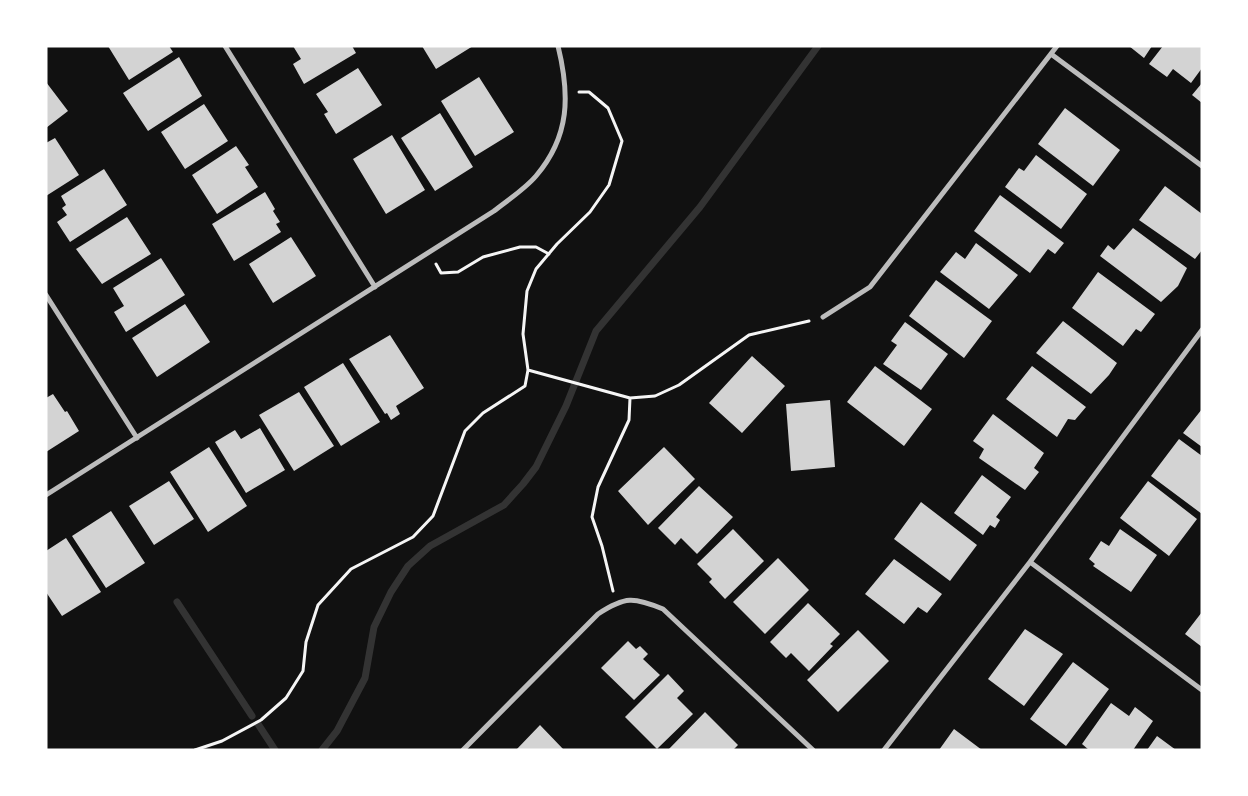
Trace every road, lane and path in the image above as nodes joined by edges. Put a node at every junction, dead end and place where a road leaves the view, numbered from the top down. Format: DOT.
graph roads {
  1 [pos="225,46"];
  2 [pos="558,46"];
  3 [pos="1056,46"];
  4 [pos="1051,54"];
  5 [pos="566,93"];
  6 [pos="1202,166"];
  7 [pos="429,252"];
  8 [pos="549,254"];
  9 [pos="375,287"];
  10 [pos="46,295"];
  11 [pos="823,317"];
  12 [pos="1202,330"];
  13 [pos="528,370"];
  14 [pos="630,398"];
  15 [pos="137,438"];
  16 [pos="46,495"];
  17 [pos="1030,562"];
  18 [pos="616,602"];
  19 [pos="1202,690"];
  20 [pos="194,750"];
  21 [pos="463,750"];
  22 [pos="813,750"];
  23 [pos="884,750"];
  1 -- 9 [label="street"];
  2 -- 5 [label="street"];
  3 -- 4 [label="street"];
  4 -- 6 [label="street"];
  4 -- 11 [label="street"];
  5 -- 7 [label="street"];
  5 -- 8 [label="path"];
  7 -- 8 [label="path"];
  7 -- 9 [label="street"];
  8 -- 13 [label="path"];
  9 -- 15 [label="street"];
  10 -- 15 [label="street"];
  11 -- 14 [label="path"];
  12 -- 17 [label="street"];
  13 -- 14 [label="path"];
  13 -- 20 [label="path"];
  14 -- 18 [label="path"];
  15 -- 16 [label="street"];
  17 -- 19 [label="street"];
  17 -- 23 [label="street"];
  18 -- 21 [label="street"];
  18 -- 22 [label="street"];
}
